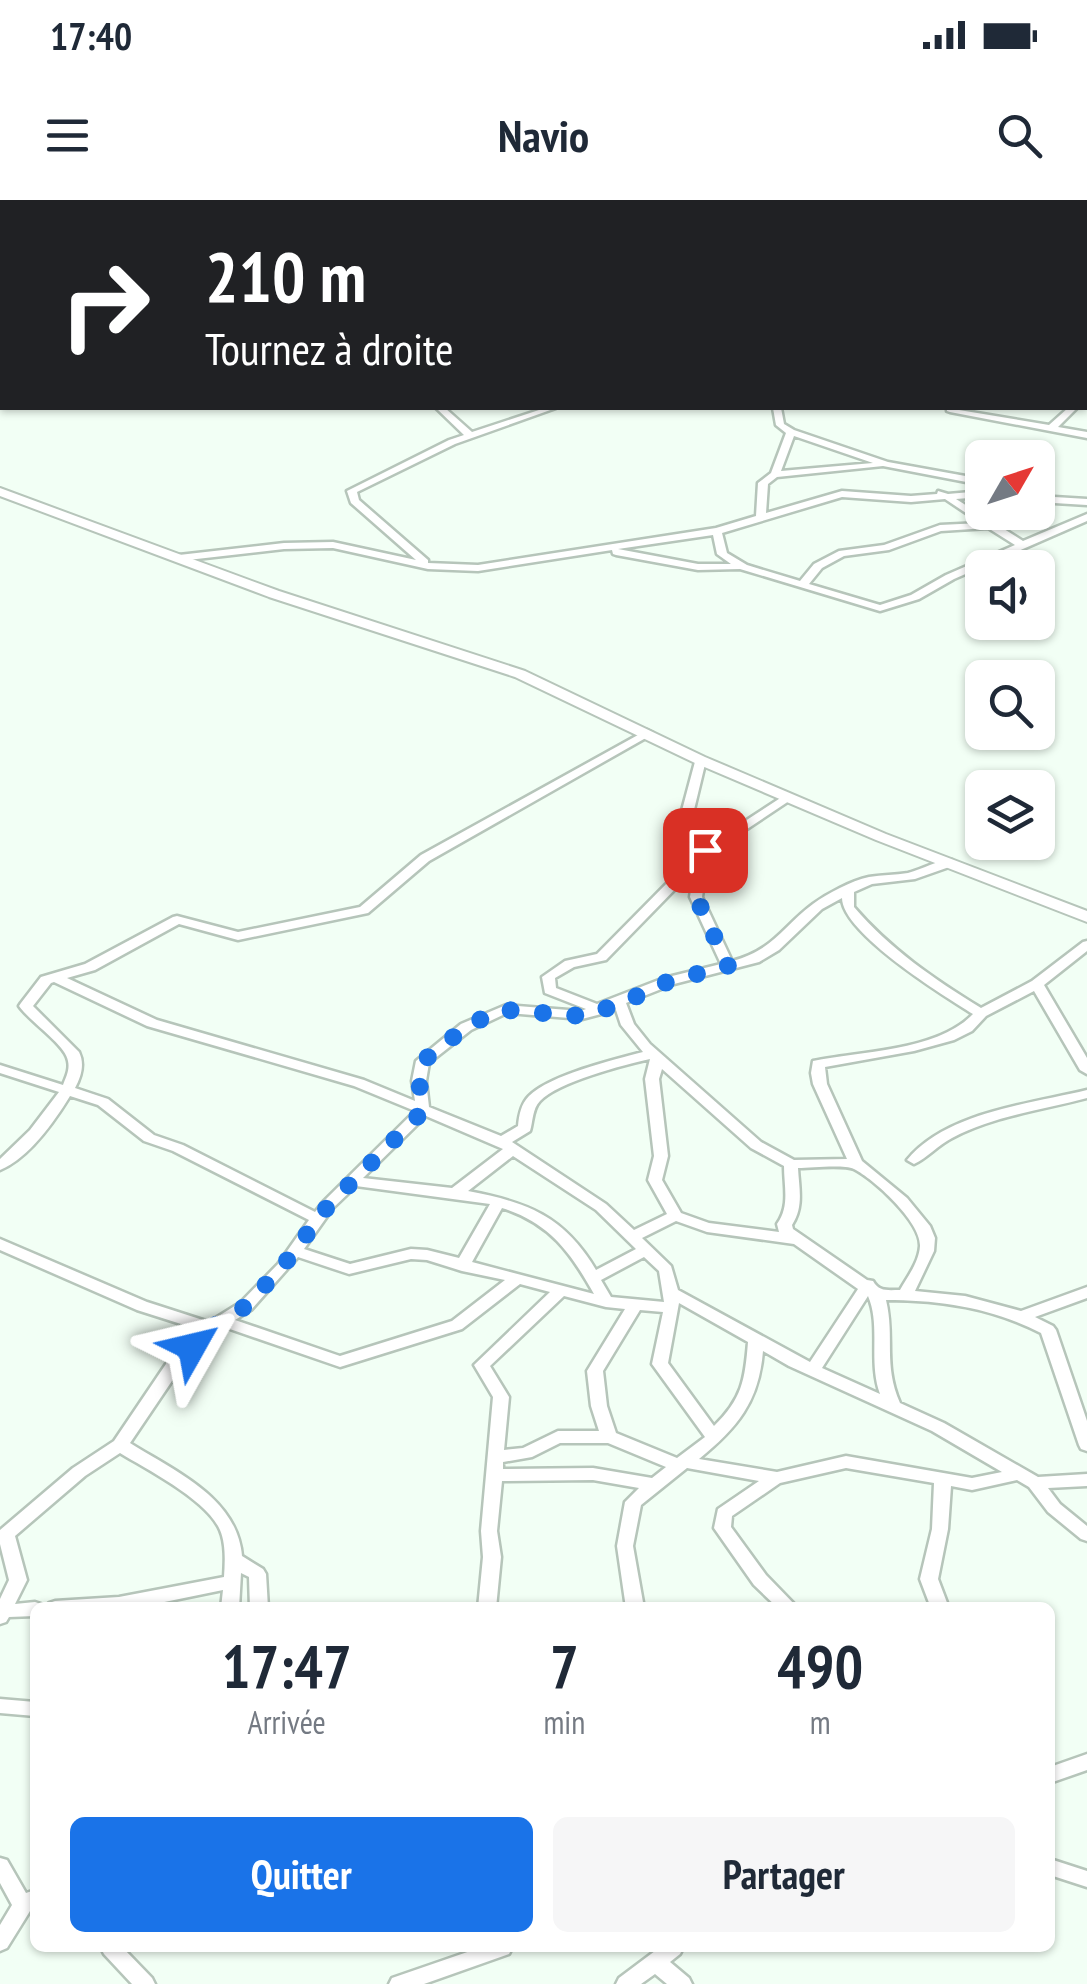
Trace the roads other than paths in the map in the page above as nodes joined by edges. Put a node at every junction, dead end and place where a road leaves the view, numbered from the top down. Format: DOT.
graph roads {
  1 [pos="442,410"];
  2 [pos="546,410"];
  3 [pos="774,410"];
  4 [pos="955,410"];
  5 [pos="1071,410"];
  6 [pos="1050,429"];
  7 [pos="792,432"];
  8 [pos="470,435"];
  9 [pos="1087,435"];
  10 [pos="886,464"];
  11 [pos="775,474"];
  12 [pos="924,474"];
  13 [pos="965,480"];
  14 [pos="0,492"];
  15 [pos="1055,493"];
  16 [pos="965,495"];
  17 [pos="943,496"];
  18 [pos="1055,500"];
  19 [pos="1072,502"];
  20 [pos="1087,502"];
  21 [pos="965,510"];
  22 [pos="761,516"];
  23 [pos="1087,517"];
  24 [pos="965,526"];
  25 [pos="996,530"];
  26 [pos="717,531"];
  27 [pos="676,539"];
  28 [pos="1024,546"];
  29 [pos="605,550"];
  30 [pos="179,558"];
  31 [pos="428,566"];
  32 [pos="698,567"];
  33 [pos="743,568"];
  34 [pos="804,584"];
  35 [pos="647,733"];
  36 [pos="700,760"];
  37 [pos="789,797"];
  38 [pos="948,863"];
  39 [pos="848,890"];
  40 [pos="1087,917"];
  41 [pos="1087,945"];
  42 [pos="728,966"];
  43 [pos="54,977"];
  44 [pos="1037,984"];
  45 [pos="620,1004"];
  46 [pos="600,1010"];
  47 [pos="981,1013"];
  48 [pos="656,1056"];
  49 [pos="0,1069"];
  50 [pos="1087,1070"];
  51 [pos="67,1092"];
  52 [pos="1087,1094"];
  53 [pos="423,1111"];
  54 [pos="507,1146"];
  55 [pos="914,1160"];
  56 [pos="855,1163"];
  57 [pos="790,1164"];
  58 [pos="0,1166"];
  59 [pos="353,1181"];
  60 [pos="453,1194"];
  61 [pos="499,1200"];
  62 [pos="674,1216"];
  63 [pos="318,1219"];
  64 [pos="630,1238"];
  65 [pos="794,1239"];
  66 [pos="0,1244"];
  67 [pos="645,1250"];
  68 [pos="295,1251"];
  69 [pos="462,1266"];
  70 [pos="592,1278"];
  71 [pos="517,1279"];
  72 [pos="561,1290"];
  73 [pos="873,1290"];
  74 [pos="1087,1292"];
  75 [pos="906,1294"];
  76 [pos="671,1300"];
  77 [pos="606,1302"];
  78 [pos="635,1304"];
  79 [pos="1022,1316"];
  80 [pos="218,1326"];
  81 [pos="756,1341"];
  82 [pos="813,1370"];
  83 [pos="894,1408"];
  84 [pos="714,1435"];
  85 [pos="610,1438"];
  86 [pos="120,1445"];
  87 [pos="1087,1445"];
  88 [pos="681,1464"];
  89 [pos="495,1466"];
  90 [pos="1018,1474"];
  91 [pos="776,1478"];
  92 [pos="943,1478"];
  93 [pos="1087,1480"];
  94 [pos="1035,1483"];
  95 [pos="655,1485"];
  96 [pos="1087,1535"];
  97 [pos="233,1560"];
  98 [pos="231,1582"];
  99 [pos="129,1602"];
  100 [pos="230,1602"];
  101 [pos="259,1602"];
  102 [pos="490,1602"];
  103 [pos="635,1602"];
  104 [pos="784,1602"];
  105 [pos="938,1602"];
  106 [pos="30,1610"];
  107 [pos="2,1614"];
  108 [pos="0,1706"];
  109 [pos="30,1709"];
  110 [pos="1087,1762"];
  111 [pos="1055,1773"];
  112 [pos="0,1866"];
  113 [pos="1055,1869"];
  114 [pos="1087,1879"];
  115 [pos="29,1901"];
  116 [pos="0,1942"];
  117 [pos="115,1952"];
  118 [pos="491,1952"];
  119 [pos="668,1952"];
  120 [pos="654,1962"];
  121 [pos="145,1984"];
  122 [pos="399,1984"];
  123 [pos="626,1984"];
  124 [pos="682,1984"];
  1 -- 8 [label="street"];
  2 -- 8 [label="street"];
  3 -- 7 [label="street"];
  4 -- 6 [label="street"];
  5 -- 6 [label="street"];
  6 -- 9 [label="street"];
  7 -- 10 [label="street"];
  7 -- 11 [label="street"];
  8 -- 31 [label="street"];
  10 -- 11 [label="street"];
  10 -- 12 [label="street"];
  11 -- 22 [label="street"];
  12 -- 13 [label="street"];
  12 -- 17 [label="street"];
  14 -- 30 [label="street"];
  15 -- 19 [label="street"];
  16 -- 17 [label="street"];
  17 -- 21 [label="street"];
  17 -- 22 [label="street"];
  18 -- 19 [label="street"];
  19 -- 20 [label="street"];
  22 -- 26 [label="street"];
  23 -- 28 [label="street"];
  24 -- 34 [label="street"];
  25 -- 28 [label="street"];
  26 -- 27 [label="street"];
  26 -- 33 [label="street"];
  27 -- 29 [label="street"];
  27 -- 32 [label="street"];
  28 -- 34 [label="street"];
  29 -- 31 [label="street"];
  29 -- 32 [label="street"];
  30 -- 31 [label="street"];
  30 -- 35 [label="street"];
  32 -- 33 [label="street"];
  33 -- 34 [label="street"];
  35 -- 36 [label="street"];
  35 -- 43 [label="street"];
  36 -- 37 [label="street"];
  36 -- 46 [label="street"];
  37 -- 38 [label="street"];
  37 -- 42 [label="street"];
  38 -- 39 [label="street"];
  38 -- 40 [label="street"];
  39 -- 42 [label="street"];
  39 -- 47 [label="street"];
  41 -- 44 [label="street"];
  42 -- 45 [label="street"];
  43 -- 51 [label="street"];
  43 -- 53 [label="street"];
  44 -- 47 [label="street"];
  44 -- 50 [label="street"];
  45 -- 46 [label="street"];
  45 -- 48 [label="street"];
  46 -- 53 [label="street"];
  47 -- 56 [label="street"];
  48 -- 54 [label="street"];
  48 -- 57 [label="street"];
  48 -- 62 [label="street"];
  49 -- 51 [label="street"];
  51 -- 58 [label="street"];
  51 -- 63 [label="street"];
  52 -- 55 [label="street"];
  53 -- 54 [label="street"];
  53 -- 59 [label="street"];
  54 -- 60 [label="street"];
  54 -- 64 [label="street"];
  56 -- 57 [label="street"];
  56 -- 75 [label="street"];
  57 -- 65 [label="street"];
  59 -- 60 [label="street"];
  59 -- 63 [label="street"];
  60 -- 61 [label="street"];
  61 -- 69 [label="street"];
  61 -- 70 [label="street"];
  62 -- 64 [label="street"];
  62 -- 65 [label="street"];
  63 -- 68 [label="street"];
  64 -- 67 [label="street"];
  65 -- 73 [label="street"];
  66 -- 80 [label="street"];
  67 -- 70 [label="street"];
  67 -- 76 [label="street"];
  68 -- 69 [label="street"];
  68 -- 80 [label="street"];
  69 -- 71 [label="street"];
  70 -- 77 [label="street"];
  71 -- 72 [label="street"];
  71 -- 80 [label="street"];
  72 -- 77 [label="street"];
  72 -- 89 [label="street"];
  73 -- 75 [label="street"];
  73 -- 82 [label="street"];
  73 -- 83 [label="street"];
  74 -- 79 [label="street"];
  75 -- 79 [label="street"];
  76 -- 78 [label="street"];
  76 -- 81 [label="street"];
  76 -- 84 [label="street"];
  77 -- 78 [label="street"];
  78 -- 85 [label="street"];
  79 -- 87 [label="street"];
  80 -- 86 [label="street"];
  81 -- 82 [label="street"];
  81 -- 84 [label="street"];
  82 -- 83 [label="street"];
  83 -- 90 [label="street"];
  84 -- 88 [label="street"];
  85 -- 88 [label="street"];
  85 -- 89 [label="street"];
  86 -- 97 [label="street"];
  86 -- 107 [label="street"];
  88 -- 91 [label="street"];
  88 -- 95 [label="street"];
  89 -- 95 [label="street"];
  89 -- 102 [label="street"];
  90 -- 92 [label="street"];
  90 -- 94 [label="street"];
  91 -- 92 [label="street"];
  91 -- 104 [label="street"];
  92 -- 105 [label="street"];
  93 -- 94 [label="street"];
  94 -- 96 [label="street"];
  95 -- 103 [label="street"];
  97 -- 98 [label="street"];
  97 -- 101 [label="street"];
  98 -- 99 [label="street"];
  98 -- 100 [label="street"];
  106 -- 107 [label="street"];
  108 -- 109 [label="street"];
  110 -- 111 [label="street"];
  112 -- 115 [label="street"];
  113 -- 114 [label="street"];
  115 -- 116 [label="street"];
  117 -- 121 [label="street"];
  118 -- 122 [label="street"];
  119 -- 120 [label="street"];
  120 -- 123 [label="street"];
  120 -- 124 [label="street"];
}
